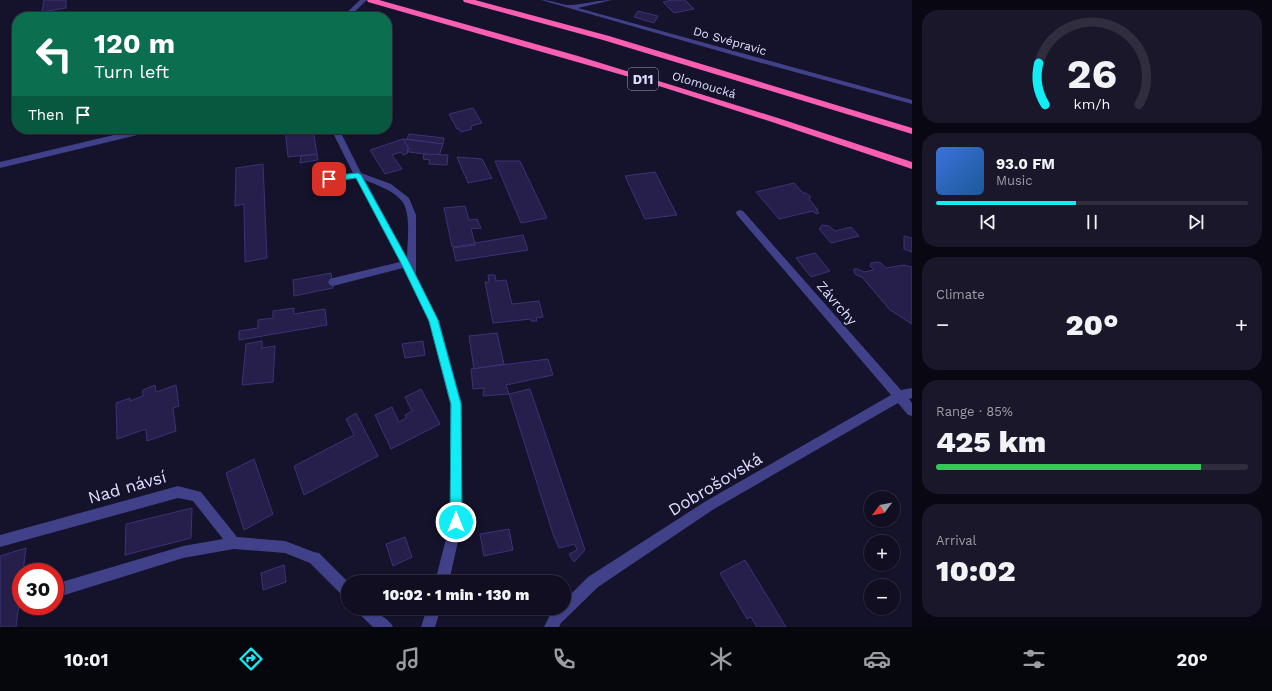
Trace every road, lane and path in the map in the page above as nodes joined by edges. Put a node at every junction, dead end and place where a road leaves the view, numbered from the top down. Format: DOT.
graph roads {
  1 [pos="364,0"];
  2 [pos="371,0"];
  3 [pos="467,0"];
  4 [pos="544,0"];
  5 [pos="609,0"];
  6 [pos="570,8"];
  7 [pos="351,12"];
  8 [pos="912,102"];
  9 [pos="912,131"];
  10 [pos="129,134"];
  11 [pos="338,134"];
  12 [pos="0,165"];
  13 [pos="912,166"];
  14 [pos="358,175"];
  15 [pos="320,180"];
  16 [pos="740,213"];
  17 [pos="406,264"];
  18 [pos="412,276"];
  19 [pos="333,282"];
  20 [pos="912,393"];
  21 [pos="899,396"];
  22 [pos="912,411"];
  23 [pos="0,541"];
  24 [pos="234,542"];
  25 [pos="444,575"];
  26 [pos="341,584"];
  27 [pos="64,588"];
  28 [pos="369,615"];
  29 [pos="432,615"];
  30 [pos="386,627"];
  31 [pos="428,627"];
  32 [pos="551,627"];
  1 -- 7 [label="street"];
  2 -- 13 [label="highway, Olomoucká / D11"];
  3 -- 9 [label="highway, Olomoucká / D11"];
  4 -- 6 [label="street, Do Svépravic"];
  5 -- 6 [label="street"];
  6 -- 8 [label="street, Do Svépravic"];
  10 -- 12 [label="street"];
  11 -- 14 [label="street"];
  14 -- 15 [label="street"];
  14 -- 17 [label="street"];
  14 -- 18 [label="street"];
  16 -- 21 [label="street, Závrchy"];
  17 -- 18 [label="street"];
  17 -- 19 [label="street"];
  18 -- 25 [label="street"];
  20 -- 21 [label="street, Dobrošovská"];
  21 -- 22 [label="street, Závrchy"];
  21 -- 32 [label="street, Dobrošovská"];
  23 -- 24 [label="street, Nad návsí"];
  24 -- 26 [label="street"];
  24 -- 27 [label="street"];
  28 -- 30 [label="street"];
  29 -- 31 [label="street"];
}
